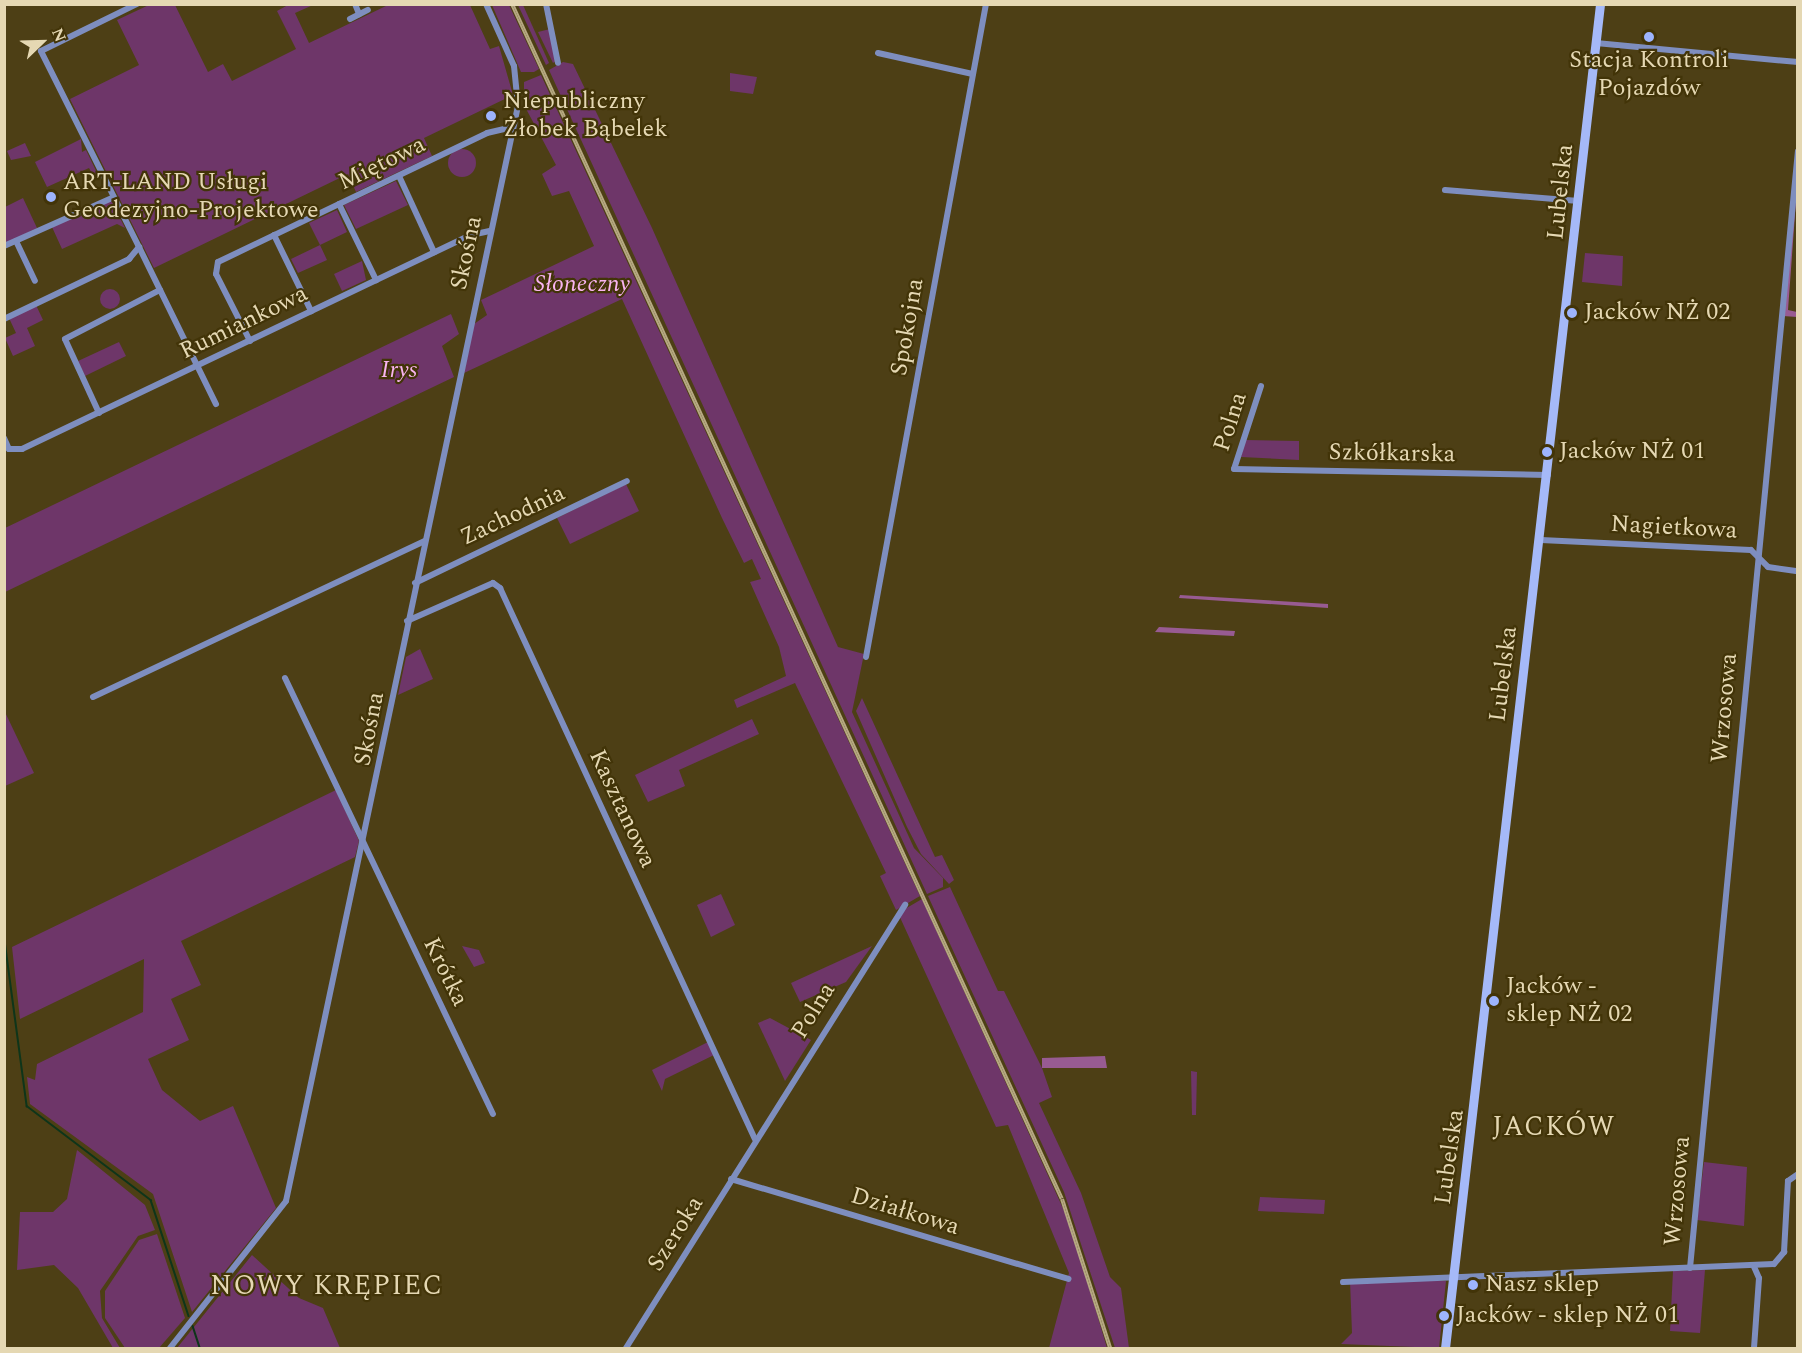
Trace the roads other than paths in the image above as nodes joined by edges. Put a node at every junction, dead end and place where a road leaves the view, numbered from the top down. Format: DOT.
graph roads {
  1 [pos="138,4"];
  2 [pos="355,4"];
  3 [pos="486,4"];
  4 [pos="546,4"];
  5 [pos="986,4"];
  6 [pos="1600,4"];
  7 [pos="368,10"];
  8 [pos="359,14"];
  9 [pos="350,19"];
  10 [pos="1596,43"];
  11 [pos="878,53"];
  12 [pos="1797,62"];
  13 [pos="558,63"];
  14 [pos="973,75"];
  15 [pos="512,128"];
  16 [pos="1797,151"];
  17 [pos="399,176"];
  18 [pos="1445,190"];
  19 [pos="114,197"];
  20 [pos="1580,201"];
  21 [pos="339,204"];
  22 [pos="490,231"];
  23 [pos="274,235"];
  24 [pos="16,241"];
  25 [pos="4,246"];
  26 [pos="135,249"];
  27 [pos="434,252"];
  28 [pos="34,280"];
  29 [pos="376,280"];
  30 [pos="160,290"];
  31 [pos="311,312"];
  32 [pos="4,319"];
  33 [pos="250,341"];
  34 [pos="198,366"];
  35 [pos="1261,386"];
  36 [pos="216,404"];
  37 [pos="99,413"];
  38 [pos="4,438"];
  39 [pos="1234,469"];
  40 [pos="1549,475"];
  41 [pos="627,481"];
  42 [pos="1541,540"];
  43 [pos="424,542"];
  44 [pos="1756,556"];
  45 [pos="1797,572"];
  46 [pos="415,584"];
  47 [pos="407,621"];
  48 [pos="866,657"];
  49 [pos="285,678"];
  50 [pos="93,697"];
  51 [pos="365,845"];
  52 [pos="905,905"];
  53 [pos="492,1114"];
  54 [pos="755,1139"];
  55 [pos="1797,1174"];
  56 [pos="731,1179"];
  57 [pos="1754,1266"];
  58 [pos="1690,1268"];
  59 [pos="1453,1277"];
  60 [pos="1068,1279"];
  61 [pos="1343,1282"];
  62 [pos="170,1348"];
  63 [pos="626,1348"];
  64 [pos="1445,1348"];
  65 [pos="1754,1348"];
  1 -- 19 [label="street"];
  2 -- 8 [label="street"];
  3 -- 15 [label="street, Skośna"];
  4 -- 13 [label="street"];
  5 -- 14 [label="street, Spokojna"];
  6 -- 10 [label="main road, Lubelska"];
  7 -- 8 [label="street"];
  8 -- 9 [label="street"];
  10 -- 12 [label="street"];
  10 -- 20 [label="main road, Lubelska"];
  11 -- 14 [label="street"];
  14 -- 48 [label="street, Spokojna"];
  15 -- 17 [label="street, Miętowa"];
  15 -- 22 [label="street, Skośna"];
  16 -- 44 [label="street, Wrzosowa"];
  17 -- 21 [label="street, Miętowa"];
  17 -- 27 [label="street"];
  18 -- 20 [label="street"];
  19 -- 24 [label="street"];
  19 -- 26 [label="street"];
  20 -- 40 [label="main road, Lubelska"];
  21 -- 23 [label="street, Miętowa"];
  21 -- 29 [label="street"];
  22 -- 27 [label="street, Rumiankowa"];
  22 -- 43 [label="street, Skośna"];
  23 -- 31 [label="street"];
  23 -- 33 [label="street, Miętowa"];
  24 -- 25 [label="street"];
  24 -- 28 [label="street"];
  26 -- 30 [label="street"];
  26 -- 32 [label="street"];
  27 -- 29 [label="street, Rumiankowa"];
  29 -- 31 [label="street, Rumiankowa"];
  30 -- 34 [label="street"];
  30 -- 37 [label="street"];
  31 -- 33 [label="street, Rumiankowa"];
  33 -- 34 [label="street, Rumiankowa"];
  34 -- 36 [label="street"];
  34 -- 37 [label="street, Rumiankowa"];
  35 -- 39 [label="street, Polna"];
  37 -- 38 [label="street, Rumiankowa"];
  39 -- 40 [label="street, Szkółkarska"];
  40 -- 42 [label="main road, Lubelska"];
  41 -- 46 [label="street, Zachodnia"];
  42 -- 44 [label="street, Nagietkowa"];
  42 -- 59 [label="main road, Lubelska"];
  43 -- 46 [label="street, Skośna"];
  43 -- 50 [label="street"];
  44 -- 45 [label="street, Nagietkowa"];
  44 -- 58 [label="street, Wrzosowa"];
  46 -- 47 [label="street, Skośna"];
  47 -- 51 [label="street, Skośna"];
  47 -- 54 [label="street, Kasztanowa"];
  49 -- 51 [label="street"];
  51 -- 53 [label="street, Krótka"];
  51 -- 62 [label="street, Skośna"];
  52 -- 54 [label="street, Polna"];
  54 -- 56 [label="street, Szeroka"];
  55 -- 57 [label="street"];
  56 -- 60 [label="street, Działkowa"];
  56 -- 63 [label="street, Szeroka"];
  57 -- 58 [label="street"];
  57 -- 65 [label="street"];
  58 -- 59 [label="street"];
  59 -- 61 [label="street"];
  59 -- 64 [label="main road, Lubelska"];
}
